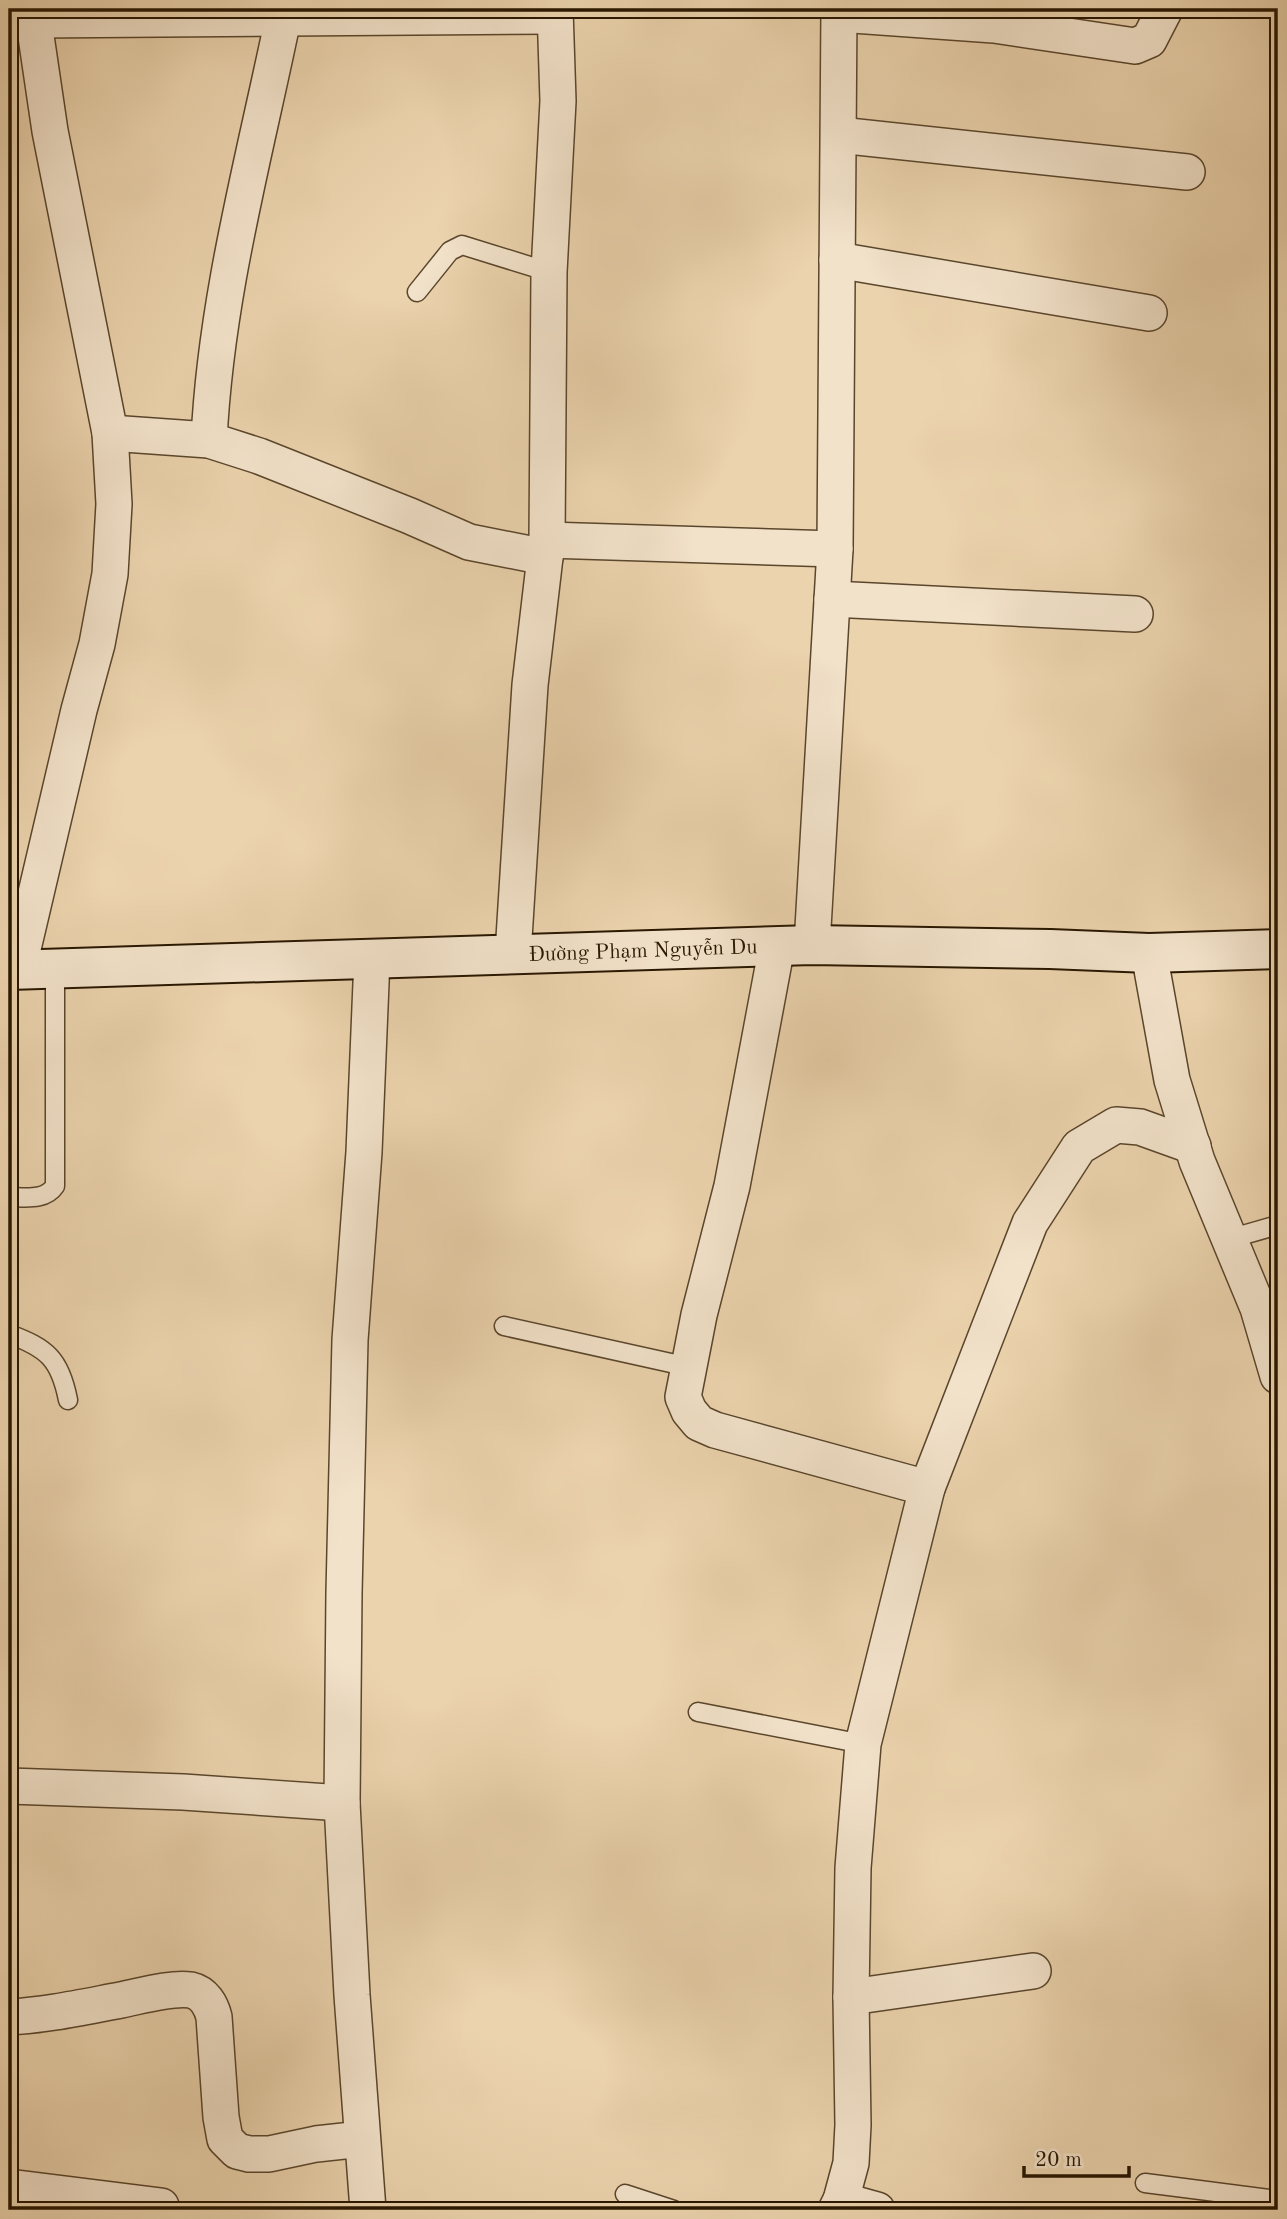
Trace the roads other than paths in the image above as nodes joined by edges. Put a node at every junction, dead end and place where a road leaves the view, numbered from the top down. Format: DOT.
graph roads {
  1 [pos="1165,9"];
  2 [pos="839,11"];
  3 [pos="554,12"];
  4 [pos="33,14"];
  5 [pos="284,14"];
  6 [pos="839,135"];
  7 [pos="1187,172"];
  8 [pos="837,260"];
  9 [pos="550,272"];
  10 [pos="417,292"];
  11 [pos="1149,313"];
  12 [pos="110,433"];
  13 [pos="209,440"];
  14 [pos="546,549"];
  15 [pos="835,549"];
  16 [pos="832,599"];
  17 [pos="1135,614"];
  18 [pos="795,945"];
  19 [pos="1278,949"];
  20 [pos="1149,953"];
  21 [pos="513,954"];
  22 [pos="372,959"];
  23 [pos="55,968"];
  24 [pos="13,970"];
  25 [pos="1193,1146"];
  26 [pos="9,1197"];
  27 [pos="1278,1225"];
  28 [pos="1229,1239"];
  29 [pos="504,1326"];
  30 [pos="9,1334"];
  31 [pos="690,1367"];
  32 [pos="1278,1376"];
  33 [pos="68,1400"];
  34 [pos="927,1488"];
  35 [pos="698,1712"];
  36 [pos="863,1744"];
  37 [pos="9,1786"];
  38 [pos="342,1803"];
  39 [pos="1033,1971"];
  40 [pos="851,1997"];
  41 [pos="9,2017"];
  42 [pos="362,2139"];
  43 [pos="1145,2183"];
  44 [pos="9,2187"];
  45 [pos="625,2194"];
  46 [pos="1278,2200"];
  47 [pos="839,2205"];
  48 [pos="161,2206"];
  49 [pos="368,2210"];
  50 [pos="674,2210"];
  51 [pos="877,2210"];
  1 -- 2 [label="street"];
  2 -- 6 [label="street"];
  3 -- 5 [label="street"];
  3 -- 9 [label="street"];
  4 -- 5 [label="street"];
  4 -- 12 [label="street"];
  5 -- 13 [label="street"];
  6 -- 7 [label="street"];
  6 -- 8 [label="street"];
  8 -- 11 [label="street"];
  8 -- 15 [label="street"];
  9 -- 10 [label="lane"];
  9 -- 14 [label="street"];
  12 -- 13 [label="street"];
  12 -- 24 [label="street"];
  13 -- 14 [label="street"];
  14 -- 15 [label="street"];
  14 -- 21 [label="street"];
  15 -- 16 [label="street"];
  16 -- 17 [label="street"];
  16 -- 18 [label="street"];
  18 -- 20 [label="main road, Đường Phạm Nguyễn Du"];
  18 -- 21 [label="main road, Đường Phạm Nguyễn Du"];
  18 -- 31 [label="street"];
  19 -- 20 [label="main road, Đường Phạm Nguyễn Du"];
  20 -- 25 [label="street"];
  21 -- 22 [label="main road, Đường Phạm Nguyễn Du"];
  22 -- 23 [label="main road, Đường Phạm Nguyễn Du"];
  22 -- 38 [label="street"];
  23 -- 24 [label="main road, Đường Phạm Nguyễn Du"];
  23 -- 26 [label="lane"];
  25 -- 28 [label="street"];
  25 -- 34 [label="street"];
  27 -- 28 [label="lane"];
  28 -- 32 [label="street"];
  29 -- 31 [label="lane"];
  30 -- 33 [label="lane"];
  31 -- 34 [label="street"];
  34 -- 36 [label="street"];
  35 -- 36 [label="lane"];
  36 -- 40 [label="street"];
  37 -- 38 [label="street"];
  38 -- 42 [label="street"];
  39 -- 40 [label="street"];
  40 -- 47 [label="street"];
  41 -- 42 [label="street"];
  42 -- 49 [label="street"];
  43 -- 46 [label="lane"];
  44 -- 48 [label="street"];
  45 -- 50 [label="lane"];
  47 -- 51 [label="street"];
}
